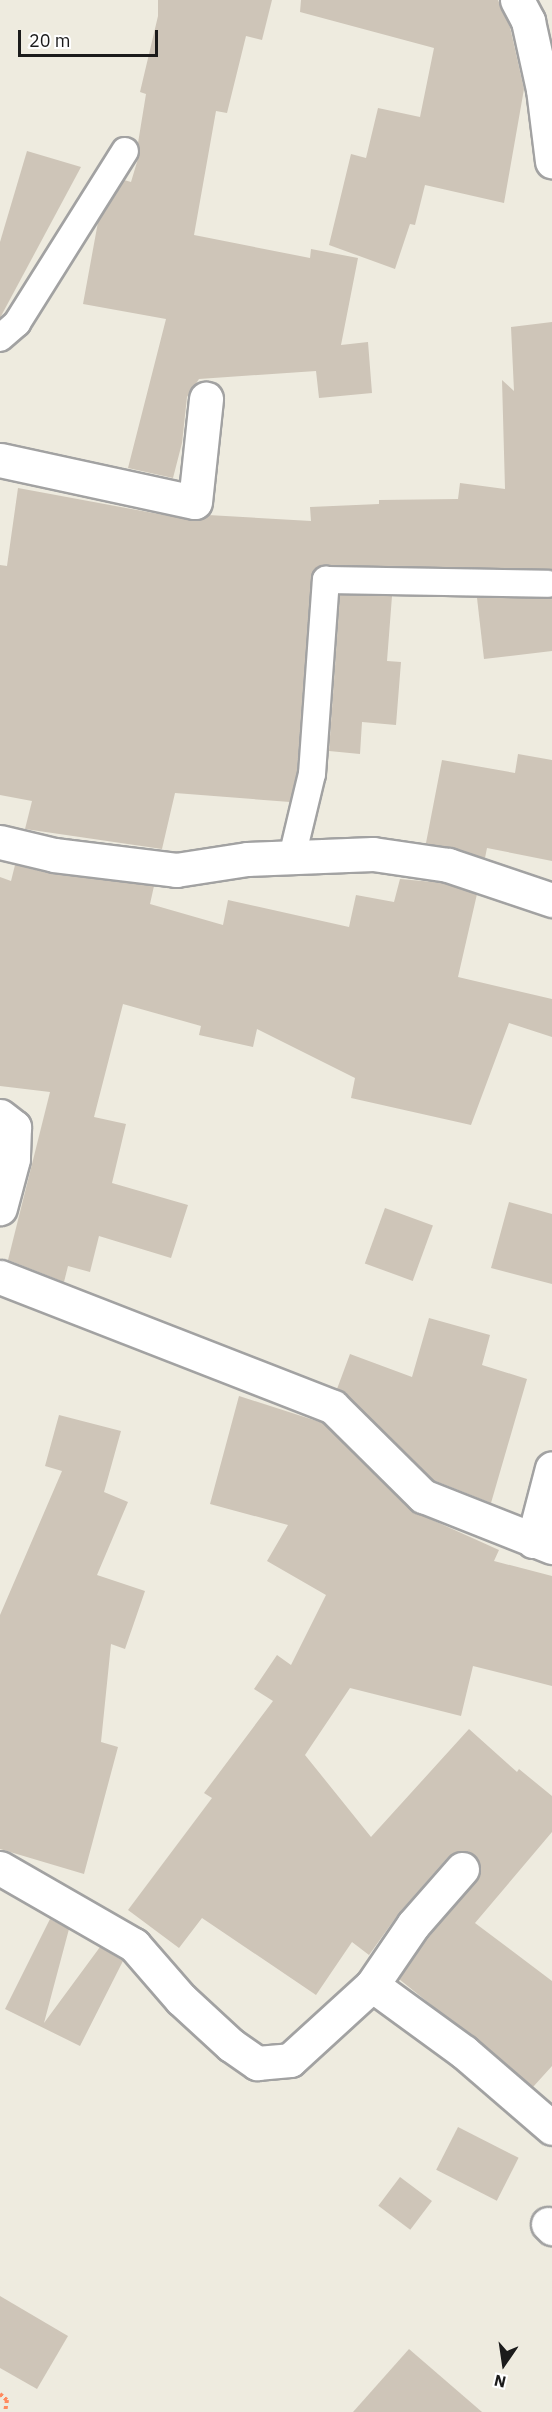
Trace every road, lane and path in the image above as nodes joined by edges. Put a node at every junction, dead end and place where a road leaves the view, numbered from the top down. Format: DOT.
graph roads {
  1 [pos="532,18"];
  2 [pos="125,151"];
  3 [pos="552,161"];
  4 [pos="0,338"];
  5 [pos="206,399"];
  6 [pos="0,460"];
  7 [pos="548,584"];
  8 [pos="0,842"];
  9 [pos="292,857"];
  10 [pos="552,900"];
  11 [pos="0,1116"];
  12 [pos="0,1208"];
  13 [pos="0,1277"];
  14 [pos="552,1468"];
  15 [pos="543,1544"];
  16 [pos="0,1868"];
  17 [pos="462,1869"];
  18 [pos="372,1985"];
  19 [pos="552,2128"];
  20 [pos="0,2394"];
  21 [pos="5,2412"];
  1 -- 3 [label="street"];
  2 -- 4 [label="lane"];
  5 -- 6 [label="street"];
  7 -- 9 [label="lane"];
  8 -- 9 [label="street"];
  9 -- 10 [label="street"];
  11 -- 12 [label="street"];
  13 -- 15 [label="street"];
  14 -- 15 [label="street"];
  16 -- 18 [label="street"];
  17 -- 18 [label="street"];
  18 -- 19 [label="street"];
  20 -- 21 [label="path"];
}
